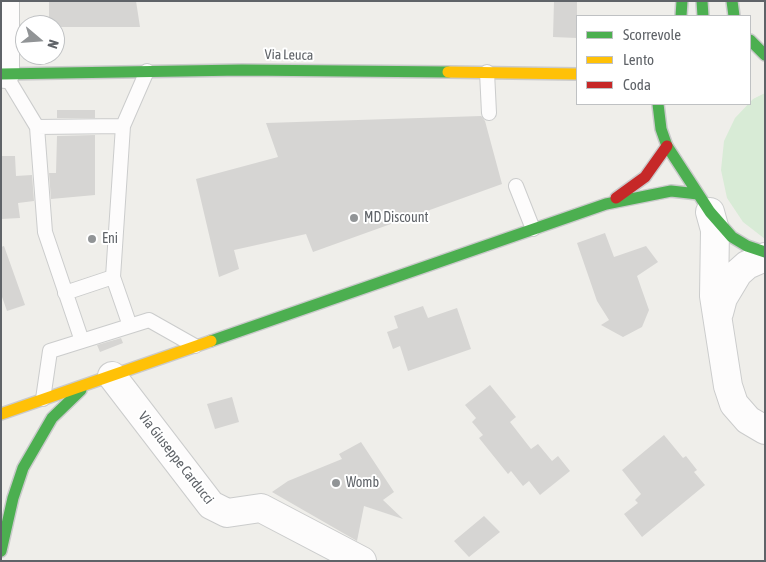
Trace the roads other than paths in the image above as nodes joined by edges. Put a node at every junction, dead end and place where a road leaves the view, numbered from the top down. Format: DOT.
graph roads {
  1 [pos="5,1"];
  2 [pos="682,1"];
  3 [pos="702,1"];
  4 [pos="732,1"];
  5 [pos="680,15"];
  6 [pos="703,15"];
  7 [pos="734,15"];
  8 [pos="751,41"];
  9 [pos="765,55"];
  10 [pos="147,71"];
  11 [pos="487,72"];
  12 [pos="3,74"];
  13 [pos="576,74"];
  14 [pos="647,105"];
  15 [pos="658,105"];
  16 [pos="490,113"];
  17 [pos="123,126"];
  18 [pos="37,127"];
  19 [pos="660,129"];
  20 [pos="667,146"];
  21 [pos="516,186"];
  22 [pos="704,203"];
  23 [pos="606,204"];
  24 [pos="532,229"];
  25 [pos="765,252"];
  26 [pos="765,257"];
  27 [pos="113,277"];
  28 [pos="65,293"];
  29 [pos="718,316"];
  30 [pos="130,326"];
  31 [pos="82,341"];
  32 [pos="195,346"];
  33 [pos="112,376"];
  34 [pos="84,386"];
  35 [pos="43,399"];
  36 [pos="1,414"];
  37 [pos="765,430"];
  38 [pos="1,551"];
  39 [pos="362,561"];
  1 -- 12 [label="street"];
  2 -- 5 [label="main road"];
  3 -- 6 [label="main road"];
  4 -- 7 [label="main road"];
  8 -- 9 [label="main road"];
  10 -- 11 [label="main road, Via Leuca"];
  10 -- 12 [label="main road, Via Leuca"];
  10 -- 17 [label="lane"];
  11 -- 13 [label="main road, Via Leuca"];
  11 -- 16 [label="lane"];
  12 -- 18 [label="lane"];
  14 -- 19 [label="main road"];
  15 -- 19 [label="main road"];
  17 -- 18 [label="lane"];
  17 -- 27 [label="lane"];
  18 -- 28 [label="lane"];
  19 -- 20 [label="main road"];
  20 -- 22 [label="main road"];
  20 -- 23 [label="main road"];
  21 -- 24 [label="lane"];
  22 -- 23 [label="main road"];
  22 -- 25 [label="main road"];
  22 -- 29 [label="street"];
  23 -- 24 [label="main road"];
  24 -- 32 [label="main road"];
  26 -- 29 [label="street"];
  27 -- 28 [label="lane"];
  27 -- 30 [label="lane"];
  28 -- 31 [label="lane"];
  29 -- 37 [label="street"];
  30 -- 31 [label="lane"];
  30 -- 32 [label="lane"];
  31 -- 35 [label="lane"];
  32 -- 33 [label="main road"];
  33 -- 34 [label="main road"];
  33 -- 39 [label="street, Via Giuseppe Carducci"];
  34 -- 35 [label="main road"];
  34 -- 38 [label="main road"];
  35 -- 36 [label="main road"];
}
